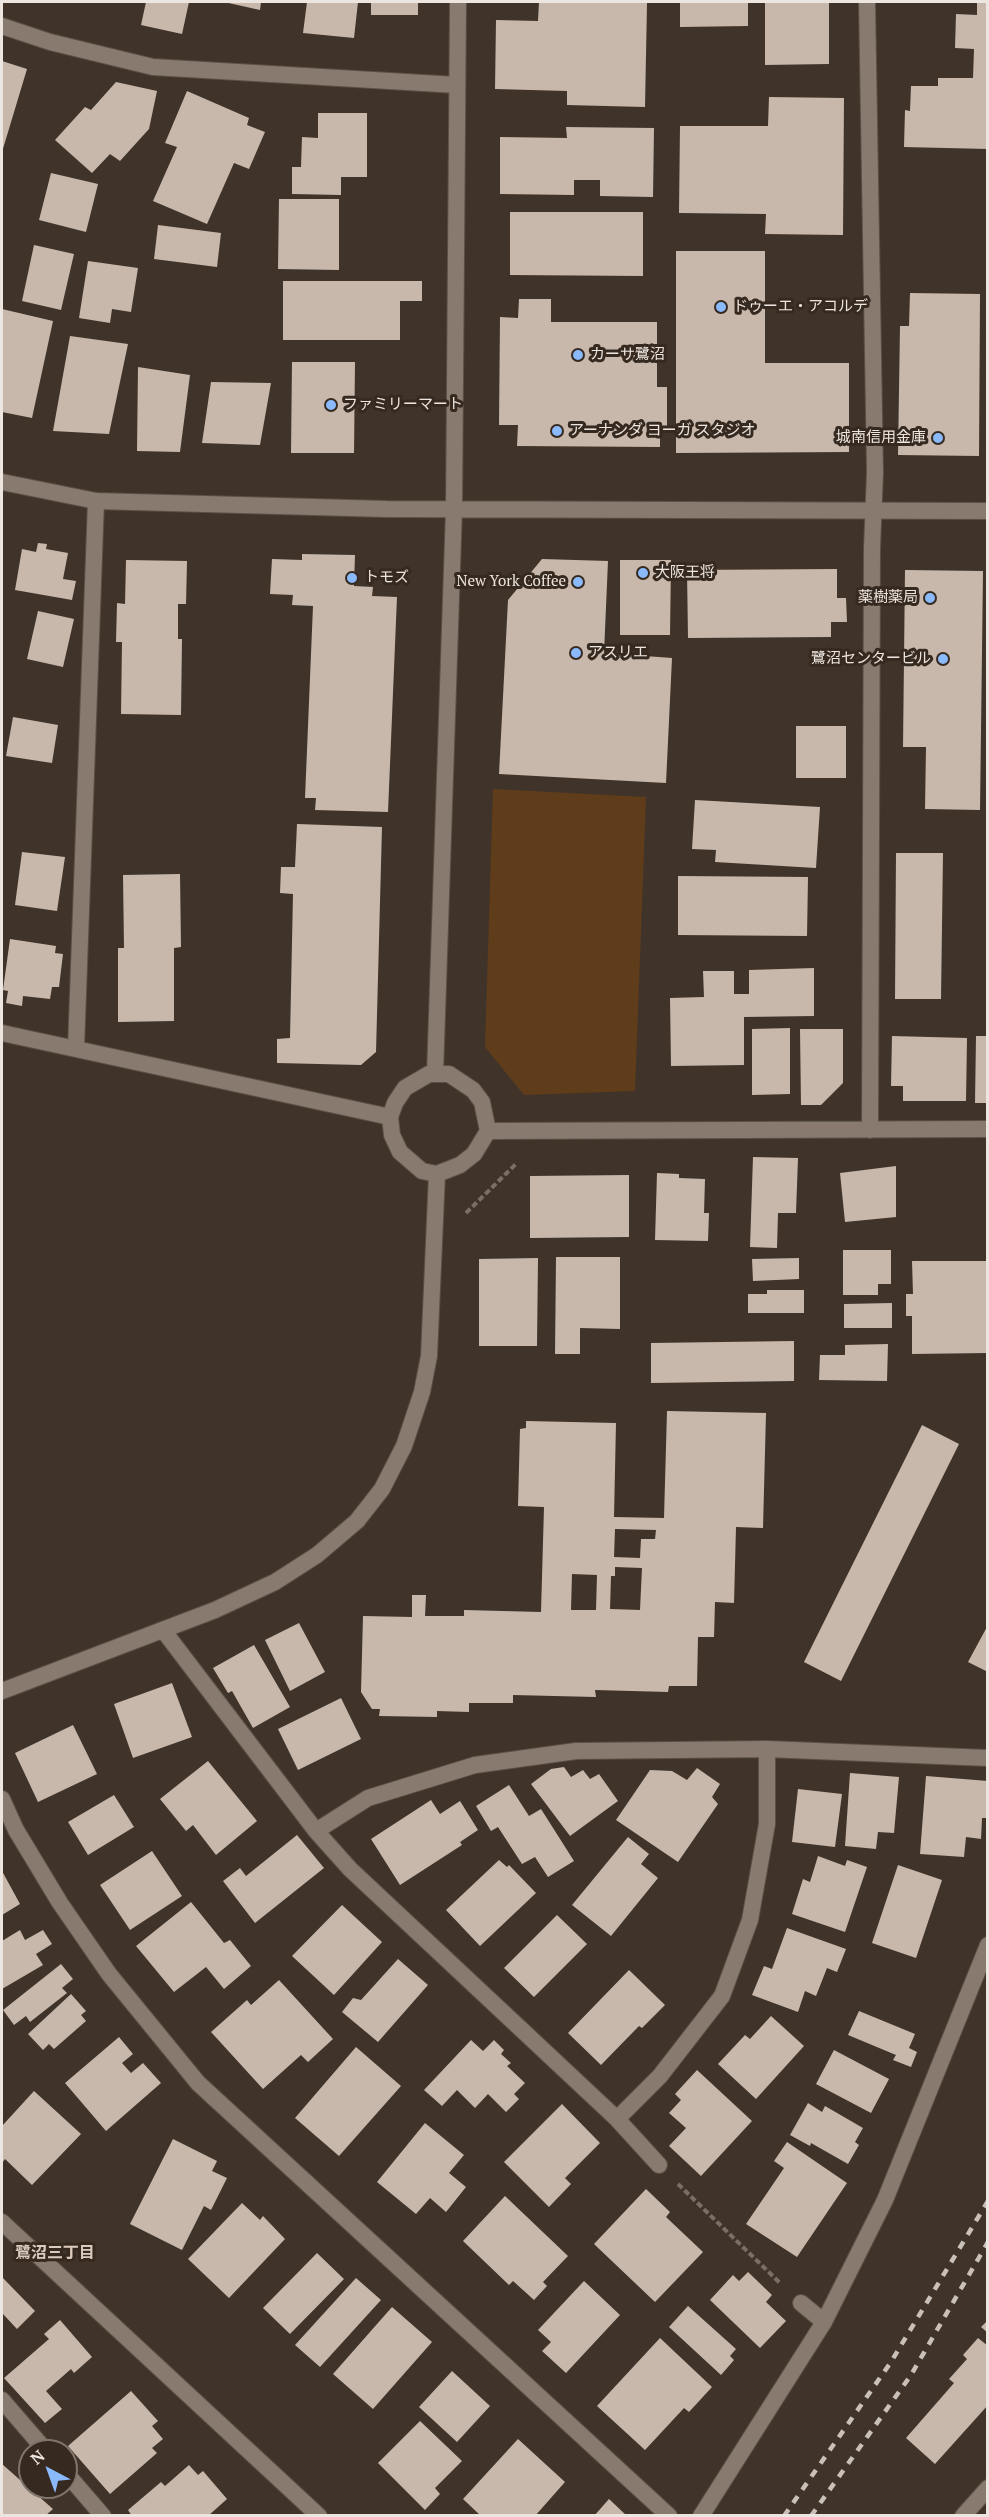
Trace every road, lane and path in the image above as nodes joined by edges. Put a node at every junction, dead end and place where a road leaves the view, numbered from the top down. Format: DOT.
graph roads {
  1 [pos="458,2"];
  2 [pos="867,2"];
  3 [pos="2,26"];
  4 [pos="457,85"];
  5 [pos="2,482"];
  6 [pos="96,501"];
  7 [pos="454,509"];
  8 [pos="872,510"];
  9 [pos="987,511"];
  10 [pos="2,1033"];
  11 [pos="76,1048"];
  12 [pos="435,1074"];
  13 [pos="390,1117"];
  14 [pos="870,1130"];
  15 [pos="987,1130"];
  16 [pos="488,1131"];
  17 [pos="516,1163"];
  18 [pos="437,1174"];
  19 [pos="463,1216"];
  20 [pos="163,1630"];
  21 [pos="2,1691"];
  22 [pos="767,1749"];
  23 [pos="987,1758"];
  24 [pos="2,1799"];
  25 [pos="316,1831"];
  26 [pos="987,1945"];
  27 [pos="617,2119"];
  28 [pos="658,2165"];
  29 [pos="2,2222"];
  30 [pos="801,2303"];
  31 [pos="824,2322"];
  32 [pos="2,2400"];
  33 [pos="36,2439"];
  34 [pos="78,2487"];
  35 [pos="987,2488"];
  36 [pos="103,2516"];
  37 [pos="319,2516"];
  38 [pos="669,2516"];
  39 [pos="701,2516"];
  40 [pos="963,2516"];
  1 -- 4 [label="street"];
  2 -- 8 [label="street"];
  3 -- 4 [label="street"];
  4 -- 7 [label="street"];
  5 -- 6 [label="street"];
  6 -- 7 [label="street"];
  6 -- 11 [label="street"];
  7 -- 8 [label="street"];
  7 -- 12 [label="street"];
  8 -- 9 [label="street"];
  8 -- 14 [label="street"];
  10 -- 11 [label="street"];
  11 -- 13 [label="street"];
  12 -- 13 [label="street"];
  12 -- 16 [label="street"];
  13 -- 18 [label="street"];
  14 -- 15 [label="street"];
  14 -- 16 [label="street"];
  16 -- 18 [label="street"];
  17 -- 19 [label="path"];
  18 -- 20 [label="street"];
  20 -- 21 [label="street"];
  20 -- 25 [label="street"];
  22 -- 23 [label="street"];
  22 -- 25 [label="street"];
  22 -- 27 [label="street"];
  24 -- 38 [label="street"];
  25 -- 27 [label="street"];
  26 -- 31 [label="street"];
  27 -- 28 [label="street"];
  28 -- 30 [label="path"];
  29 -- 37 [label="street"];
  30 -- 31 [label="street"];
  31 -- 39 [label="street"];
  32 -- 33 [label="street"];
  34 -- 36 [label="street"];
  35 -- 40 [label="street"];
}
